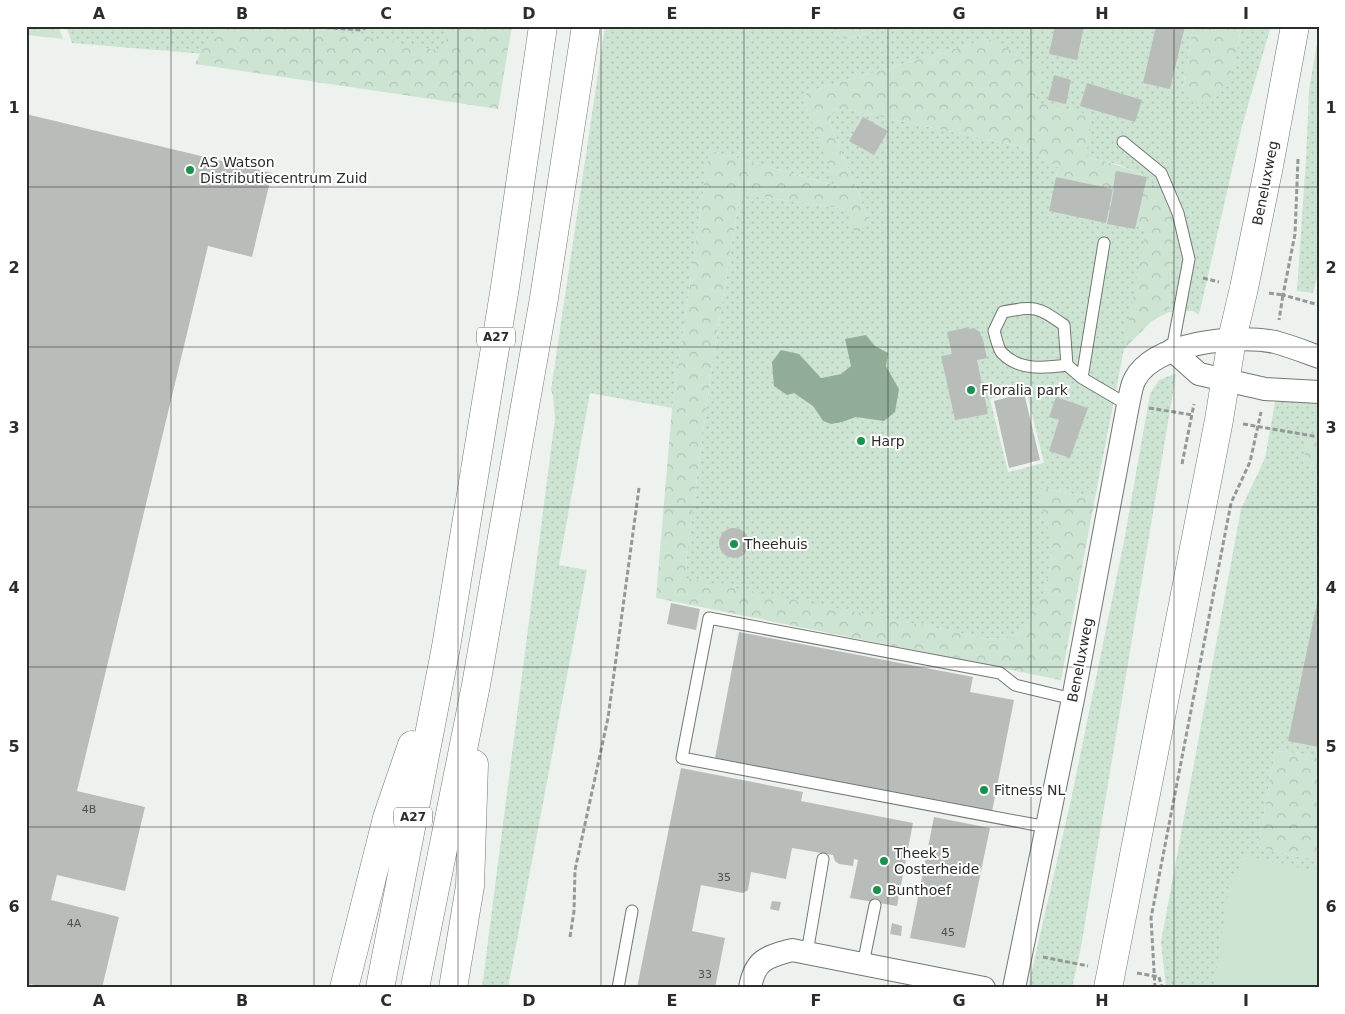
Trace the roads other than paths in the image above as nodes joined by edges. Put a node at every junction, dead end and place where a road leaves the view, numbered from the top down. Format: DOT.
graph roads {
  1 [pos="543,26"];
  2 [pos="586,26"];
  3 [pos="1295,26"];
  4 [pos="1123,142"];
  5 [pos="1104,243"];
  6 [pos="1232,338"];
  7 [pos="1172,350"];
  8 [pos="1319,357"];
  9 [pos="1067,366"];
  10 [pos="1082,378"];
  11 [pos="1225,380"];
  12 [pos="1319,392"];
  13 [pos="1128,405"];
  14 [pos="446,647"];
  15 [pos="476,685"];
  16 [pos="1073,699"];
  17 [pos="1047,827"];
  18 [pos="823,859"];
  19 [pos="875,904"];
  20 [pos="632,911"];
  21 [pos="807,953"];
  22 [pos="863,964"];
  23 [pos="344,988"];
  24 [pos="380,988"];
  25 [pos="415,988"];
  26 [pos="453,988"];
  27 [pos="618,988"];
  28 [pos="750,988"];
  29 [pos="984,988"];
  30 [pos="1014,988"];
  31 [pos="1108,988"];
  1 -- 14 [label="main road, A27"];
  2 -- 15 [label="main road, A27"];
  3 -- 6 [label="main road, Beneluxweg"];
  4 -- 7 [label="lane"];
  5 -- 10 [label="lane"];
  6 -- 7 [label="street, Beneluxweg"];
  6 -- 8 [label="street"];
  6 -- 11 [label="main road, Beneluxweg"];
  7 -- 11 [label="street"];
  7 -- 13 [label="street, Beneluxweg"];
  9 -- 9 [label="lane"];
  9 -- 10 [label="lane"];
  10 -- 13 [label="lane"];
  11 -- 12 [label="street"];
  11 -- 31 [label="main road, Beneluxweg"];
  13 -- 16 [label="street, Beneluxweg"];
  14 -- 23 [label="main road, A27"];
  14 -- 24 [label="main road, A27"];
  15 -- 25 [label="main road, A27"];
  15 -- 26 [label="main road, A27"];
  16 -- 17 [label="street, Beneluxweg"];
  16 -- 17 [label="lane"];
  17 -- 30 [label="street, Beneluxweg"];
  18 -- 21 [label="lane"];
  19 -- 22 [label="lane"];
  20 -- 27 [label="lane"];
  21 -- 22 [label="street"];
  21 -- 28 [label="street"];
  22 -- 29 [label="street"];
}
